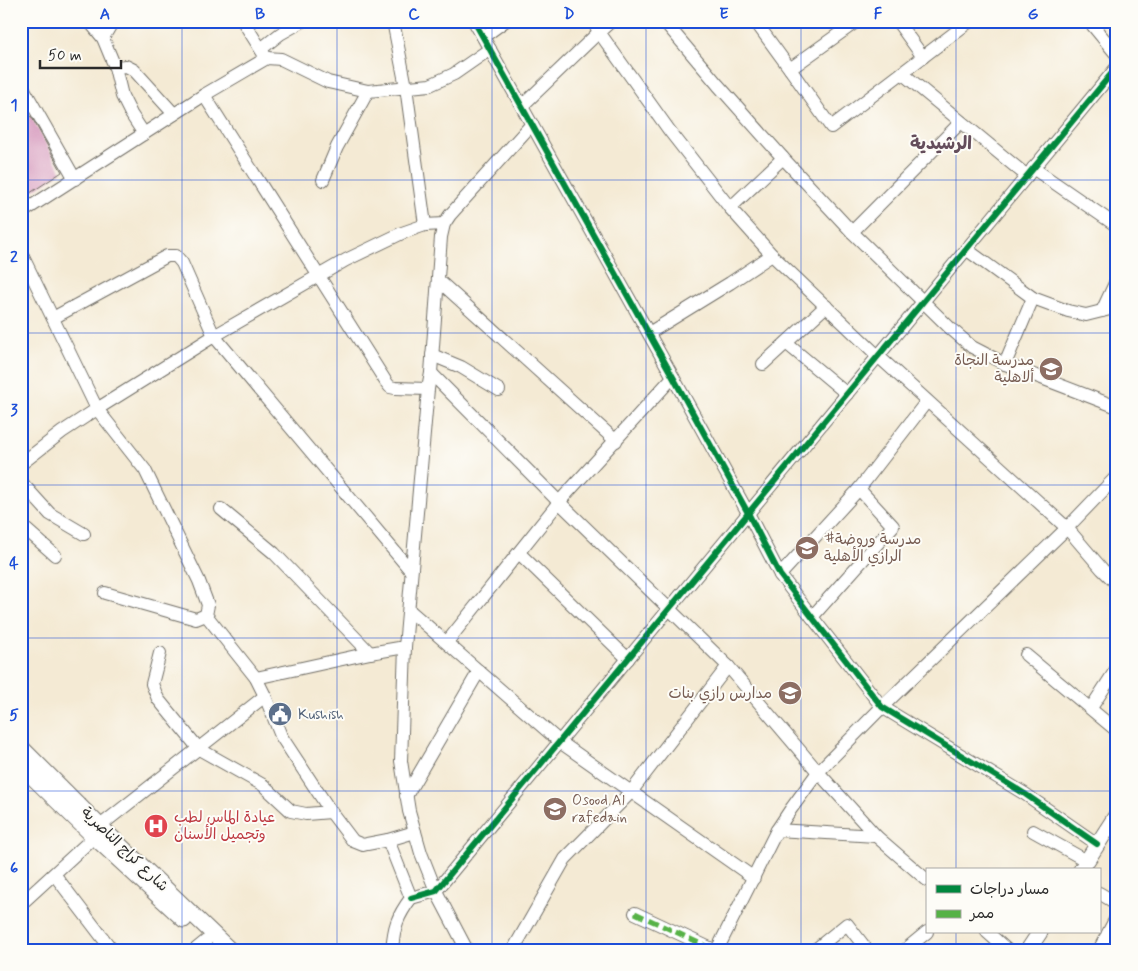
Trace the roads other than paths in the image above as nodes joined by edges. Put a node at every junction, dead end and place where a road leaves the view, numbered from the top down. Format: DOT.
graph roads {
  1 [pos="89,21"];
  2 [pos="113,21"];
  3 [pos="243,21"];
  4 [pos="303,21"];
  5 [pos="393,21"];
  6 [pos="474,21"];
  7 [pos="505,21"];
  8 [pos="611,21"];
  9 [pos="664,21"];
  10 [pos="755,21"];
  11 [pos="857,21"];
  12 [pos="897,21"];
  13 [pos="970,21"];
  14 [pos="1089,21"];
  15 [pos="596,26"];
  16 [pos="483,37"];
  17 [pos="103,38"];
  18 [pos="490,49"];
  19 [pos="264,53"];
  20 [pos="1117,54"];
  21 [pos="923,57"];
  22 [pos="115,67"];
  23 [pos="1117,67"];
  24 [pos="790,69"];
  25 [pos="902,73"];
  26 [pos="21,84"];
  27 [pos="406,87"];
  28 [pos="368,91"];
  29 [pos="204,95"];
  30 [pos="522,106"];
  31 [pos="174,114"];
  32 [pos="961,122"];
  33 [pos="532,124"];
  34 [pos="144,134"];
  35 [pos="783,158"];
  36 [pos="1030,172"];
  37 [pos="75,179"];
  38 [pos="323,180"];
  39 [pos="730,208"];
  40 [pos="21,213"];
  41 [pos="444,224"];
  42 [pos="425,225"];
  43 [pos="1117,226"];
  44 [pos="852,232"];
  45 [pos="966,249"];
  46 [pos="21,253"];
  47 [pos="772,255"];
  48 [pos="319,275"];
  49 [pos="1117,279"];
  50 [pos="438,280"];
  51 [pos="1033,298"];
  52 [pos="923,302"];
  53 [pos="826,306"];
  54 [pos="1117,309"];
  55 [pos="1102,311"];
  56 [pos="53,318"];
  57 [pos="649,333"];
  58 [pos="214,336"];
  59 [pos="786,343"];
  60 [pos="432,355"];
  61 [pos="878,356"];
  62 [pos="763,364"];
  63 [pos="1005,364"];
  64 [pos="431,373"];
  65 [pos="673,377"];
  66 [pos="428,389"];
  67 [pos="500,390"];
  68 [pos="847,394"];
  69 [pos="927,401"];
  70 [pos="1117,406"];
  71 [pos="97,409"];
  72 [pos="616,441"];
  73 [pos="22,462"];
  74 [pos="1117,476"];
  75 [pos="21,482"];
  76 [pos="859,489"];
  77 [pos="559,502"];
  78 [pos="221,510"];
  79 [pos="748,513"];
  80 [pos="21,525"];
  81 [pos="1067,528"];
  82 [pos="84,534"];
  83 [pos="519,553"];
  84 [pos="55,554"];
  85 [pos="411,571"];
  86 [pos="780,575"];
  87 [pos="1117,584"];
  88 [pos="105,593"];
  89 [pos="670,609"];
  90 [pos="409,610"];
  91 [pos="206,615"];
  92 [pos="812,617"];
  93 [pos="447,642"];
  94 [pos="405,647"];
  95 [pos="160,653"];
  96 [pos="370,653"];
  97 [pos="1026,655"];
  98 [pos="628,658"];
  99 [pos="728,666"];
  100 [pos="1117,668"];
  101 [pos="479,671"];
  102 [pos="256,678"];
  103 [pos="265,696"];
  104 [pos="882,707"];
  105 [pos="1091,708"];
  106 [pos="1117,731"];
  107 [pos="560,742"];
  108 [pos="21,747"];
  109 [pos="199,749"];
  110 [pos="21,766"];
  111 [pos="818,772"];
  112 [pos="630,792"];
  113 [pos="406,796"];
  114 [pos="330,812"];
  115 [pos="1117,814"];
  116 [pos="777,830"];
  117 [pos="1033,831"];
  118 [pos="97,832"];
  119 [pos="415,832"];
  120 [pos="876,836"];
  121 [pos="388,840"];
  122 [pos="1097,844"];
  123 [pos="1084,866"];
  124 [pos="54,874"];
  125 [pos="754,878"];
  126 [pos="926,879"];
  127 [pos="436,891"];
  128 [pos="1100,894"];
  129 [pos="411,898"];
  130 [pos="21,904"];
  131 [pos="1117,905"];
  132 [pos="635,913"];
  133 [pos="1117,916"];
  134 [pos="926,933"];
  135 [pos="989,934"];
  136 [pos="1039,934"];
  137 [pos="206,947"];
  138 [pos="112,950"];
  139 [pos="230,950"];
  140 [pos="392,950"];
  141 [pos="467,950"];
  142 [pos="513,950"];
  143 [pos="716,950"];
  144 [pos="815,950"];
  145 [pos="867,950"];
  146 [pos="905,950"];
  147 [pos="1007,950"];
  148 [pos="1028,950"];
  149 [pos="1099,950"];
  1 -- 17 [label="street"];
  2 -- 17 [label="street"];
  3 -- 19 [label="street"];
  4 -- 19 [label="street"];
  5 -- 27 [label="street"];
  6 -- 16 [label="street"];
  7 -- 16 [label="street"];
  8 -- 15 [label="street"];
  9 -- 35 [label="street"];
  10 -- 24 [label="street"];
  11 -- 24 [label="street"];
  12 -- 21 [label="street"];
  13 -- 21 [label="street"];
  14 -- 20 [label="street"];
  15 -- 30 [label="street"];
  15 -- 39 [label="street"];
  16 -- 18 [label="street"];
  17 -- 22 [label="street"];
  18 -- 27 [label="street"];
  18 -- 30 [label="street"];
  19 -- 28 [label="street"];
  19 -- 29 [label="street"];
  21 -- 25 [label="street"];
  22 -- 31 [label="street"];
  22 -- 34 [label="street"];
  23 -- 36 [label="street"];
  24 -- 25 [label="street"];
  25 -- 32 [label="street"];
  26 -- 37 [label="street"];
  27 -- 28 [label="street"];
  27 -- 42 [label="street"];
  28 -- 38 [label="street"];
  29 -- 31 [label="street"];
  29 -- 48 [label="street"];
  30 -- 33 [label="street"];
  31 -- 34 [label="street"];
  32 -- 36 [label="street"];
  32 -- 44 [label="street"];
  33 -- 41 [label="street"];
  33 -- 57 [label="street"];
  34 -- 37 [label="street"];
  35 -- 39 [label="street"];
  35 -- 44 [label="street"];
  36 -- 43 [label="street"];
  36 -- 45 [label="street"];
  37 -- 40 [label="street"];
  39 -- 47 [label="street"];
  41 -- 42 [label="street"];
  41 -- 50 [label="street"];
  42 -- 48 [label="street"];
  44 -- 52 [label="street"];
  45 -- 51 [label="street"];
  45 -- 52 [label="street"];
  46 -- 56 [label="street"];
  47 -- 53 [label="street"];
  47 -- 57 [label="street"];
  48 -- 58 [label="street"];
  48 -- 66 [label="street"];
  49 -- 55 [label="street"];
  50 -- 60 [label="street"];
  50 -- 72 [label="street"];
  51 -- 55 [label="street"];
  51 -- 63 [label="street"];
  52 -- 61 [label="street"];
  52 -- 63 [label="street"];
  53 -- 59 [label="street"];
  53 -- 61 [label="street"];
  54 -- 55 [label="street"];
  56 -- 58 [label="street"];
  56 -- 71 [label="street"];
  57 -- 65 [label="street"];
  58 -- 71 [label="street"];
  58 -- 85 [label="street"];
  59 -- 62 [label="street"];
  59 -- 68 [label="street"];
  60 -- 64 [label="street"];
  60 -- 67 [label="street"];
  61 -- 68 [label="street"];
  61 -- 69 [label="street"];
  63 -- 70 [label="street"];
  64 -- 66 [label="street"];
  64 -- 77 [label="street"];
  65 -- 72 [label="street"];
  65 -- 79 [label="street"];
  66 -- 85 [label="street"];
  68 -- 79 [label="street"];
  69 -- 76 [label="street"];
  69 -- 81 [label="street"];
  71 -- 73 [label="street"];
  71 -- 91 [label="street"];
  72 -- 77 [label="street"];
  74 -- 81 [label="street"];
  75 -- 82 [label="street"];
  76 -- 86 [label="street"];
  76 -- 92 [label="street"];
  77 -- 83 [label="street"];
  77 -- 89 [label="street"];
  78 -- 96 [label="street"];
  79 -- 86 [label="street"];
  79 -- 89 [label="street"];
  80 -- 84 [label="street"];
  81 -- 87 [label="street"];
  81 -- 104 [label="street"];
  83 -- 93 [label="street"];
  83 -- 98 [label="street"];
  85 -- 90 [label="street"];
  86 -- 92 [label="street"];
  88 -- 91 [label="street"];
  89 -- 98 [label="street"];
  89 -- 99 [label="street"];
  90 -- 93 [label="street"];
  90 -- 94 [label="street"];
  91 -- 102 [label="street"];
  92 -- 104 [label="street"];
  93 -- 101 [label="street"];
  94 -- 96 [label="street"];
  94 -- 113 [label="street"];
  95 -- 109 [label="street"];
  96 -- 102 [label="street"];
  97 -- 105 [label="street"];
  98 -- 107 [label="street"];
  99 -- 111 [label="street"];
  99 -- 112 [label="street"];
  100 -- 105 [label="street"];
  101 -- 107 [label="street"];
  101 -- 113 [label="street"];
  102 -- 103 [label="street"];
  103 -- 109 [label="street"];
  103 -- 114 [label="street"];
  104 -- 111 [label="street"];
  104 -- 122 [label="street"];
  105 -- 106 [label="street"];
  107 -- 112 [label="street"];
  107 -- 127 [label="street"];
  108 -- 118 [label="main road, شارع كراج الناصرية"];
  109 -- 114 [label="street"];
  109 -- 118 [label="street"];
  110 -- 118 [label="main road, شارع كراج الناصرية"];
  111 -- 116 [label="street"];
  111 -- 120 [label="street"];
  112 -- 125 [label="street"];
  112 -- 142 [label="street"];
  113 -- 119 [label="street"];
  114 -- 121 [label="street"];
  115 -- 122 [label="main road"];
  116 -- 120 [label="street"];
  116 -- 125 [label="street"];
  117 -- 123 [label="street"];
  118 -- 124 [label="street"];
  118 -- 137 [label="main road, شارع كراج الناصرية"];
  118 -- 139 [label="main road, شارع كراج الناصرية"];
  119 -- 121 [label="street"];
  119 -- 127 [label="street"];
  120 -- 126 [label="street"];
  121 -- 129 [label="street"];
  122 -- 123 [label="main road"];
  124 -- 130 [label="street"];
  124 -- 138 [label="street"];
  125 -- 143 [label="street"];
  127 -- 129 [label="street"];
  127 -- 141 [label="street"];
  128 -- 131 [label="street"];
  129 -- 140 [label="street"];
  132 -- 143 [label="street"];
  133 -- 149 [label="street"];
  134 -- 146 [label="street"];
  135 -- 147 [label="street"];
  136 -- 148 [label="main road"];
  144 -- 145 [label="street"];
}
